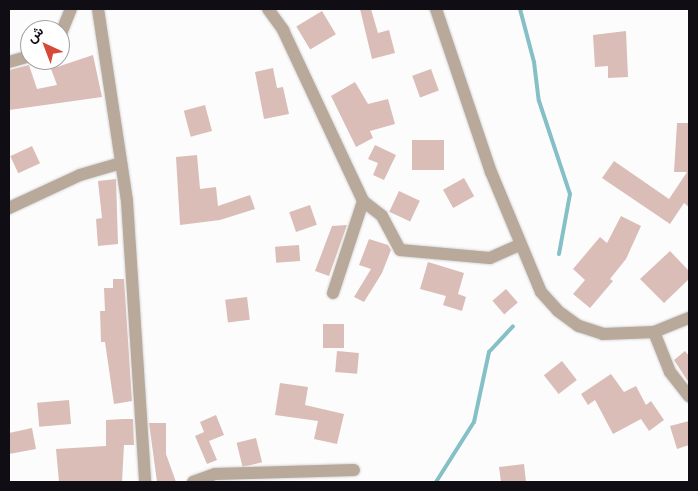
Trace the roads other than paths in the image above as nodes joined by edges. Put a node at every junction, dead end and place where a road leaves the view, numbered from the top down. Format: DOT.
graph roads {
  1 [pos="98,9"];
  2 [pos="268,9"];
  3 [pos="436,9"];
  4 [pos="121,163"];
  5 [pos="363,202"];
  6 [pos="9,208"];
  7 [pos="519,245"];
  8 [pos="333,293"];
  9 [pos="689,318"];
  10 [pos="654,332"];
  11 [pos="689,396"];
  12 [pos="354,470"];
  13 [pos="145,482"];
  14 [pos="193,482"];
  1 -- 4 [label="street"];
  2 -- 5 [label="street"];
  3 -- 7 [label="street"];
  4 -- 6 [label="street"];
  4 -- 13 [label="street"];
  5 -- 7 [label="street"];
  5 -- 8 [label="street"];
  7 -- 10 [label="street"];
  9 -- 10 [label="street"];
  10 -- 11 [label="street"];
  12 -- 14 [label="street"];
}
